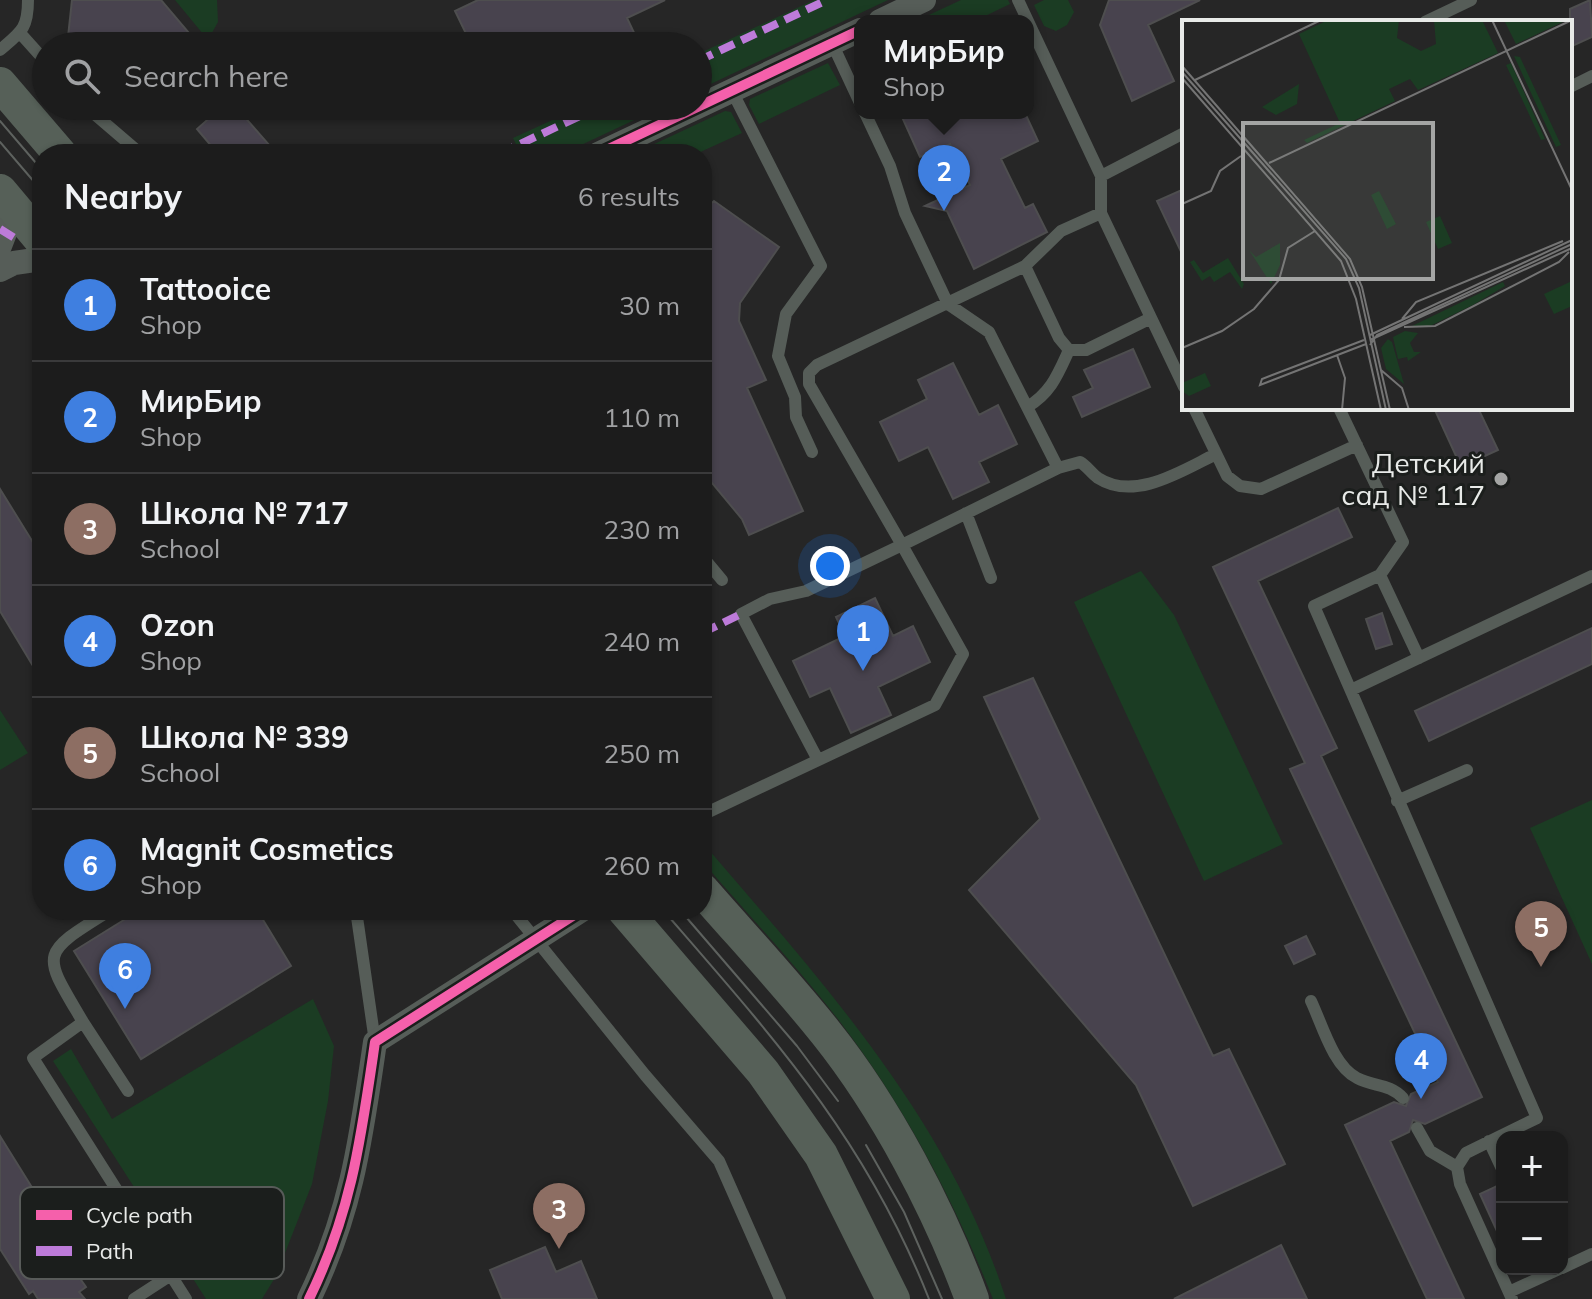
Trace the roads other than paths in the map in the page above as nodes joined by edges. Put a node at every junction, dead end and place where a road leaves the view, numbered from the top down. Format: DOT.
graph roads {
  1 [pos="28,0"];
  2 [pos="924,0"];
  3 [pos="1463,2"];
  4 [pos="893,15"];
  5 [pos="1429,20"];
  6 [pos="20,33"];
  7 [pos="854,33"];
  8 [pos="1034,34"];
  9 [pos="832,43"];
  10 [pos="32,46"];
  11 [pos="0,50"];
  12 [pos="1592,76"];
  13 [pos="0,84"];
  14 [pos="1572,86"];
  15 [pos="854,90"];
  16 [pos="732,91"];
  17 [pos="712,100"];
  18 [pos="868,119"];
  19 [pos="101,120"];
  20 [pos="670,120"];
  21 [pos="1182,134"];
  22 [pos="51,144"];
  23 [pos="129,144"];
  24 [pos="619,144"];
  25 [pos="1101,176"];
  26 [pos="3,195"];
  27 [pos="1101,213"];
  28 [pos="32,229"];
  29 [pos="0,246"];
  30 [pos="32,260"];
  31 [pos="1025,266"];
  32 [pos="0,270"];
  33 [pos="948,304"];
  34 [pos="1151,318"];
  35 [pos="1069,350"];
  36 [pos="1182,383"];
  37 [pos="1027,407"];
  38 [pos="1195,410"];
  39 [pos="1340,410"];
  40 [pos="1357,445"];
  41 [pos="812,452"];
  42 [pos="1216,454"];
  43 [pos="1058,468"];
  44 [pos="966,513"];
  45 [pos="902,545"];
  46 [pos="712,568"];
  47 [pos="1380,575"];
  48 [pos="1592,576"];
  49 [pos="991,578"];
  50 [pos="722,580"];
  51 [pos="1419,658"];
  52 [pos="1351,690"];
  53 [pos="818,760"];
  54 [pos="1467,770"];
  55 [pos="1397,801"];
  56 [pos="712,810"];
  57 [pos="712,902"];
  58 [pos="95,920"];
  59 [pos="357,920"];
  60 [pos="521,920"];
  61 [pos="565,920"];
  62 [pos="633,920"];
  63 [pos="535,937"];
  64 [pos="1311,1001"];
  65 [pos="83,1022"];
  66 [pos="375,1042"];
  67 [pos="128,1091"];
  68 [pos="1403,1098"];
  69 [pos="1417,1128"];
  70 [pos="1489,1141"];
  71 [pos="1496,1156"];
  72 [pos="1457,1167"];
  73 [pos="115,1187"];
  74 [pos="1592,1254"];
  75 [pos="1568,1264"];
  76 [pos="1546,1275"];
  77 [pos="165,1279"];
  78 [pos="174,1279"];
  79 [pos="1510,1295"];
  80 [pos="134,1299"];
  81 [pos="186,1299"];
  82 [pos="309,1299"];
  83 [pos="780,1299"];
  84 [pos="893,1299"];
  85 [pos="972,1299"];
  1 -- 6 [label="lane"];
  2 -- 4 [label="street"];
  3 -- 5 [label="lane"];
  6 -- 10 [label="lane"];
  6 -- 11 [label="lane"];
  7 -- 9 [label="street"];
  8 -- 25 [label="lane"];
  9 -- 15 [label="lane"];
  9 -- 16 [label="street"];
  12 -- 14 [label="lane"];
  13 -- 22 [label="main road"];
  16 -- 17 [label="street"];
  16 -- 41 [label="lane"];
  18 -- 33 [label="lane"];
  19 -- 23 [label="lane"];
  20 -- 24 [label="street"];
  21 -- 25 [label="lane"];
  25 -- 27 [label="lane"];
  26 -- 28 [label="main road"];
  26 -- 29 [label="street"];
  27 -- 31 [label="lane"];
  27 -- 34 [label="lane"];
  30 -- 32 [label="street"];
  31 -- 33 [label="lane"];
  31 -- 35 [label="lane"];
  33 -- 37 [label="lane"];
  33 -- 45 [label="lane"];
  34 -- 35 [label="lane"];
  34 -- 36 [label="lane"];
  35 -- 37 [label="lane"];
  37 -- 43 [label="lane"];
  38 -- 42 [label="lane"];
  39 -- 40 [label="lane"];
  40 -- 42 [label="lane"];
  40 -- 47 [label="lane"];
  42 -- 43 [label="lane"];
  43 -- 44 [label="lane"];
  44 -- 45 [label="lane"];
  44 -- 49 [label="lane"];
  45 -- 53 [label="lane"];
  45 -- 53 [label="lane"];
  46 -- 50 [label="lane"];
  47 -- 51 [label="lane"];
  47 -- 52 [label="lane"];
  48 -- 51 [label="lane"];
  51 -- 52 [label="lane"];
  52 -- 55 [label="lane"];
  53 -- 56 [label="lane"];
  54 -- 55 [label="lane"];
  55 -- 70 [label="lane"];
  57 -- 85 [label="main road"];
  58 -- 65 [label="lane"];
  59 -- 66 [label="lane"];
  60 -- 63 [label="lane"];
  61 -- 63 [label="street"];
  62 -- 84 [label="main road"];
  63 -- 66 [label="street"];
  63 -- 83 [label="lane"];
  64 -- 68 [label="lane"];
  65 -- 67 [label="lane"];
  65 -- 73 [label="lane"];
  66 -- 82 [label="street"];
  69 -- 72 [label="lane"];
  70 -- 71 [label="lane"];
  70 -- 72 [label="lane"];
  72 -- 79 [label="lane"];
  74 -- 75 [label="lane"];
  76 -- 79 [label="lane"];
  77 -- 80 [label="lane"];
  78 -- 81 [label="lane"];
}
